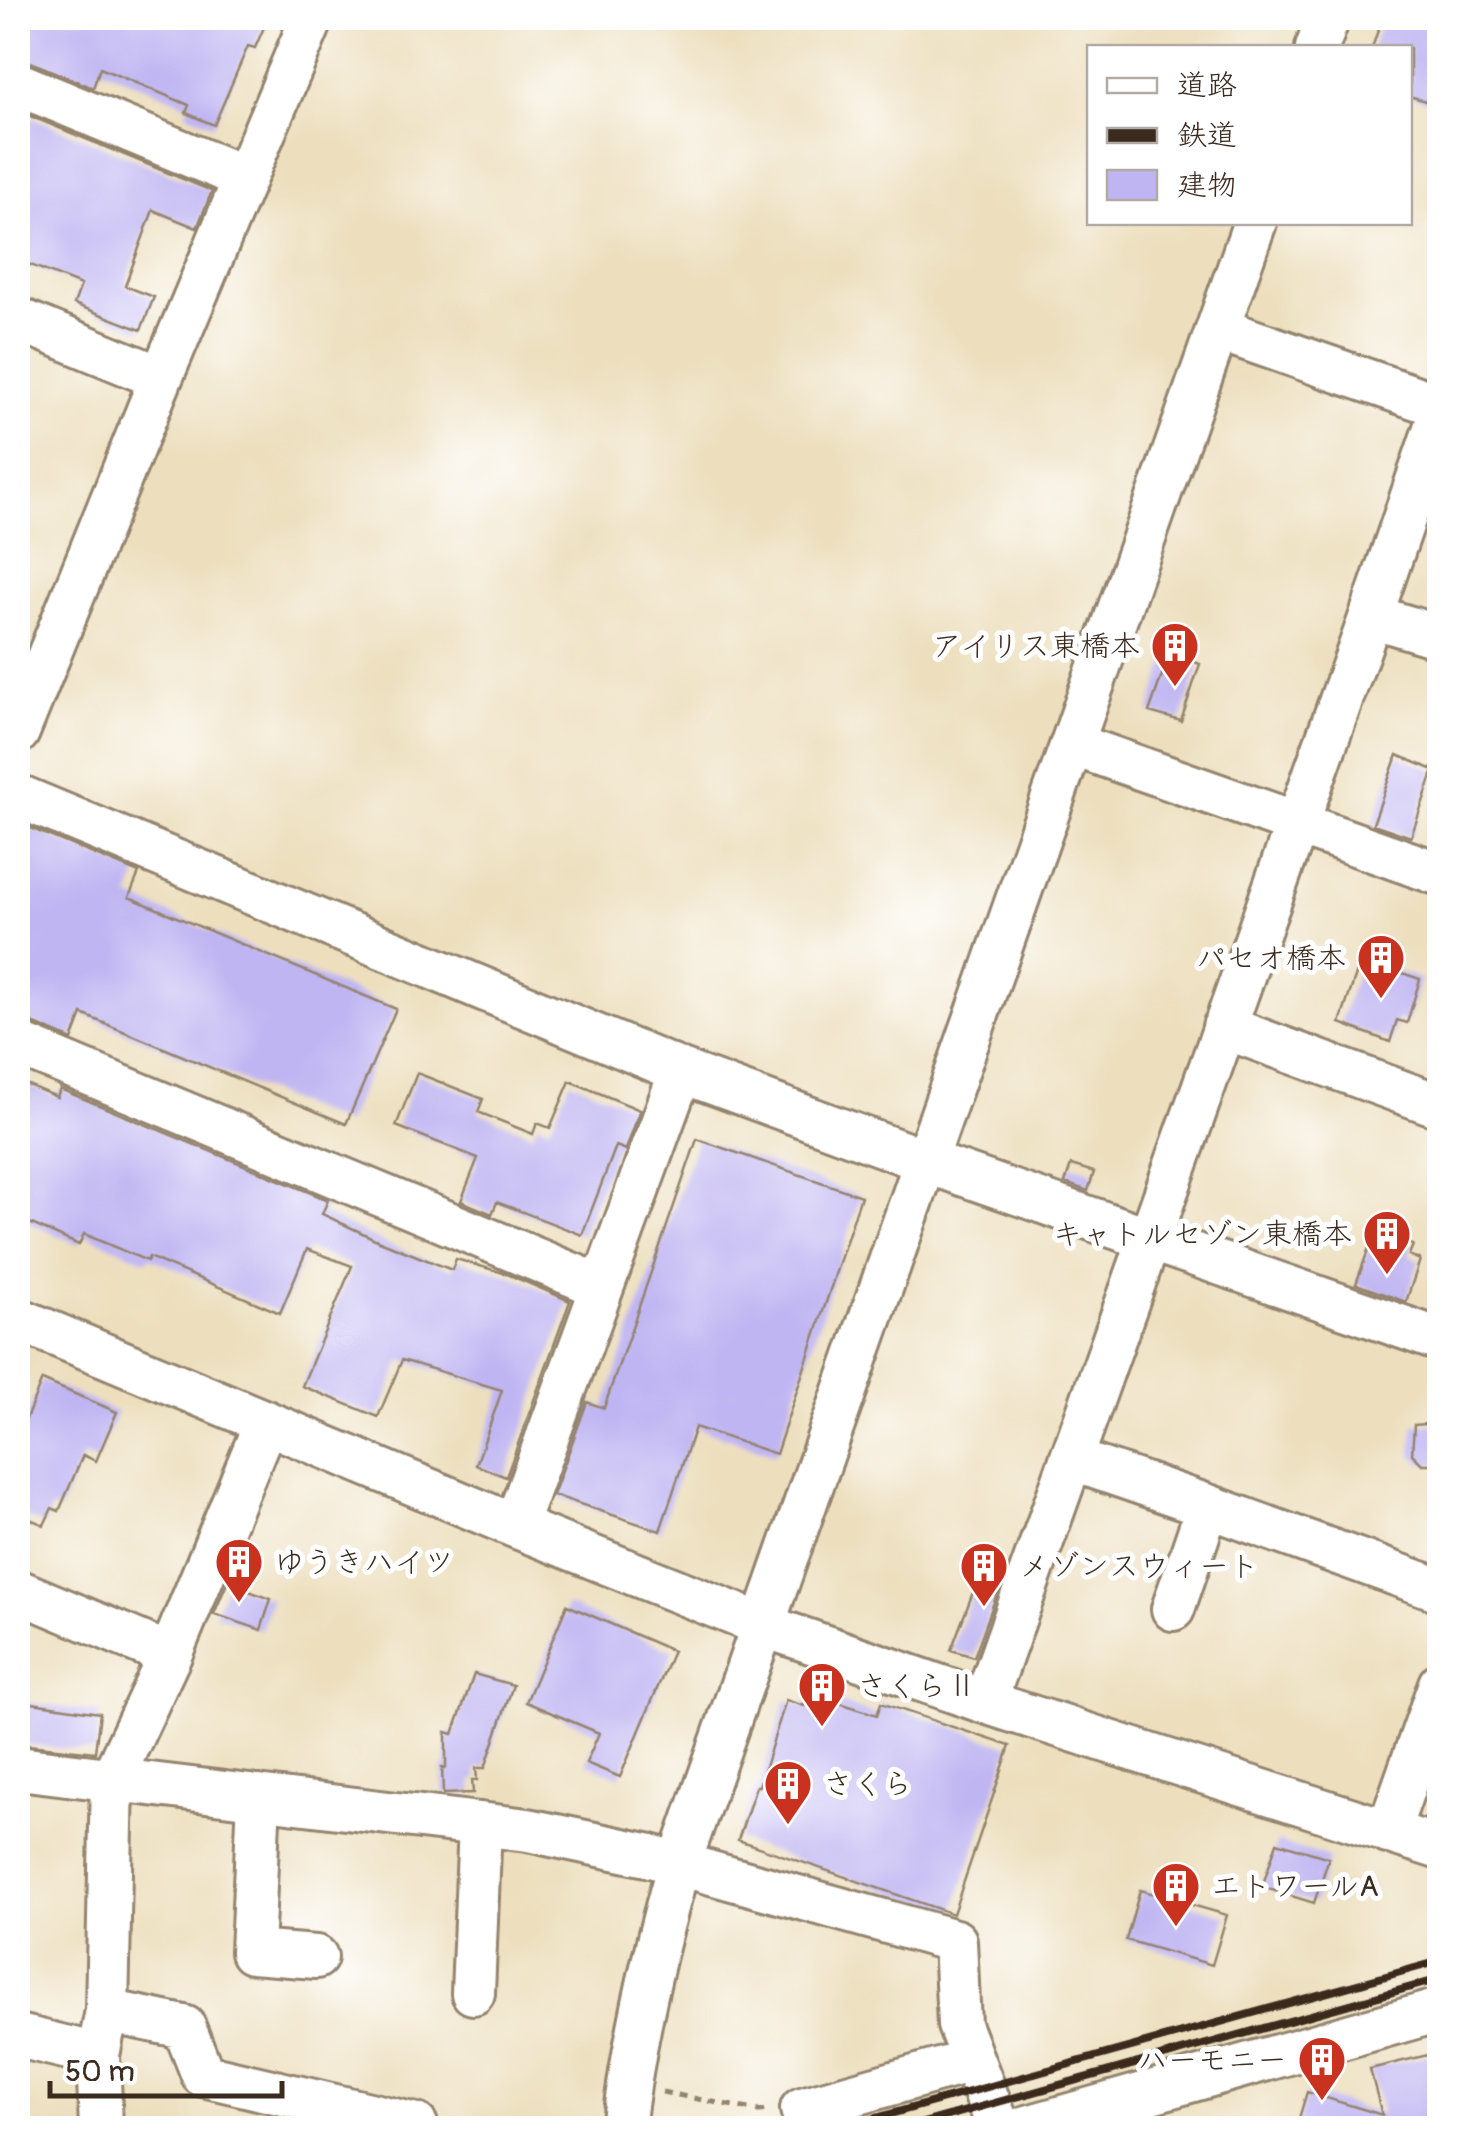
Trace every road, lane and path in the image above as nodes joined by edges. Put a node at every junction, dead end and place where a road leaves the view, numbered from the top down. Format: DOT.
graph roads {
  1 [pos="312,18"];
  2 [pos="1328,18"];
  3 [pos="1318,45"];
  4 [pos="18,84"];
  5 [pos="244,178"];
  6 [pos="1255,225"];
  7 [pos="18,319"];
  8 [pos="1218,329"];
  9 [pos="161,378"];
  10 [pos="1440,410"];
  11 [pos="1371,616"];
  12 [pos="1440,637"];
  13 [pos="18,732"];
  14 [pos="1072,744"];
  15 [pos="18,796"];
  16 [pos="1296,823"];
  17 [pos="1440,874"];
  18 [pos="1224,1027"];
  19 [pos="18,1044"];
  20 [pos="681,1070"];
  21 [pos="1440,1106"];
  22 [pos="925,1161"];
  23 [pos="1149,1238"];
  24 [pos="602,1286"];
  25 [pos="18,1319"];
  26 [pos="1440,1340"];
  27 [pos="266,1422"];
  28 [pos="1071,1460"];
  29 [pos="1208,1506"];
  30 [pos="515,1526"];
  31 [pos="1440,1590"];
  32 [pos="18,1592"];
  33 [pos="1173,1609"];
  34 [pos="762,1624"];
  35 [pos="170,1654"];
  36 [pos="1440,1684"];
  37 [pos="985,1702"];
  38 [pos="18,1768"];
  39 [pos="112,1779"];
  40 [pos="259,1797"];
  41 [pos="480,1824"];
  42 [pos="1388,1832"];
  43 [pos="1440,1848"];
  44 [pos="679,1864"];
  45 [pos="316,1957"];
  46 [pos="473,1993"];
  47 [pos="1440,2010"];
  48 [pos="107,2012"];
  49 [pos="18,2036"];
  50 [pos="98,2055"];
  51 [pos="971,2061"];
  52 [pos="661,2092"];
  53 [pos="804,2119"];
  54 [pos="416,2125"];
  55 [pos="101,2128"];
  56 [pos="623,2128"];
  57 [pos="999,2128"];
  58 [pos="1024,2128"];
  1 -- 5 [label="street"];
  2 -- 3 [label="street"];
  4 -- 5 [label="street"];
  5 -- 9 [label="street"];
  6 -- 8 [label="street"];
  7 -- 9 [label="street"];
  8 -- 10 [label="street"];
  8 -- 14 [label="street"];
  9 -- 13 [label="street"];
  10 -- 11 [label="street"];
  11 -- 12 [label="street"];
  11 -- 16 [label="street"];
  14 -- 16 [label="street"];
  14 -- 22 [label="street"];
  15 -- 20 [label="street"];
  16 -- 17 [label="street"];
  16 -- 18 [label="street"];
  18 -- 21 [label="street"];
  18 -- 23 [label="street"];
  19 -- 24 [label="street"];
  20 -- 22 [label="street"];
  20 -- 24 [label="street"];
  22 -- 23 [label="street"];
  22 -- 34 [label="street"];
  23 -- 26 [label="street"];
  23 -- 28 [label="street"];
  24 -- 30 [label="street"];
  25 -- 27 [label="street"];
  27 -- 30 [label="street"];
  27 -- 35 [label="street"];
  28 -- 29 [label="street"];
  28 -- 37 [label="street"];
  29 -- 31 [label="street"];
  29 -- 33 [label="street"];
  30 -- 34 [label="street"];
  32 -- 35 [label="street"];
  34 -- 37 [label="street"];
  34 -- 44 [label="street"];
  35 -- 39 [label="street"];
  36 -- 42 [label="street"];
  37 -- 42 [label="street"];
  38 -- 39 [label="street"];
  39 -- 40 [label="street"];
  39 -- 48 [label="street"];
  40 -- 41 [label="street"];
  40 -- 45 [label="street"];
  41 -- 44 [label="street"];
  41 -- 46 [label="street"];
  42 -- 43 [label="street"];
  44 -- 51 [label="street"];
  44 -- 56 [label="street"];
  47 -- 58 [label="street"];
  48 -- 50 [label="street"];
  48 -- 54 [label="street"];
  49 -- 50 [label="street"];
  50 -- 55 [label="street"];
  51 -- 53 [label="street"];
  51 -- 57 [label="street"];
  52 -- 53 [label="path"];
}
